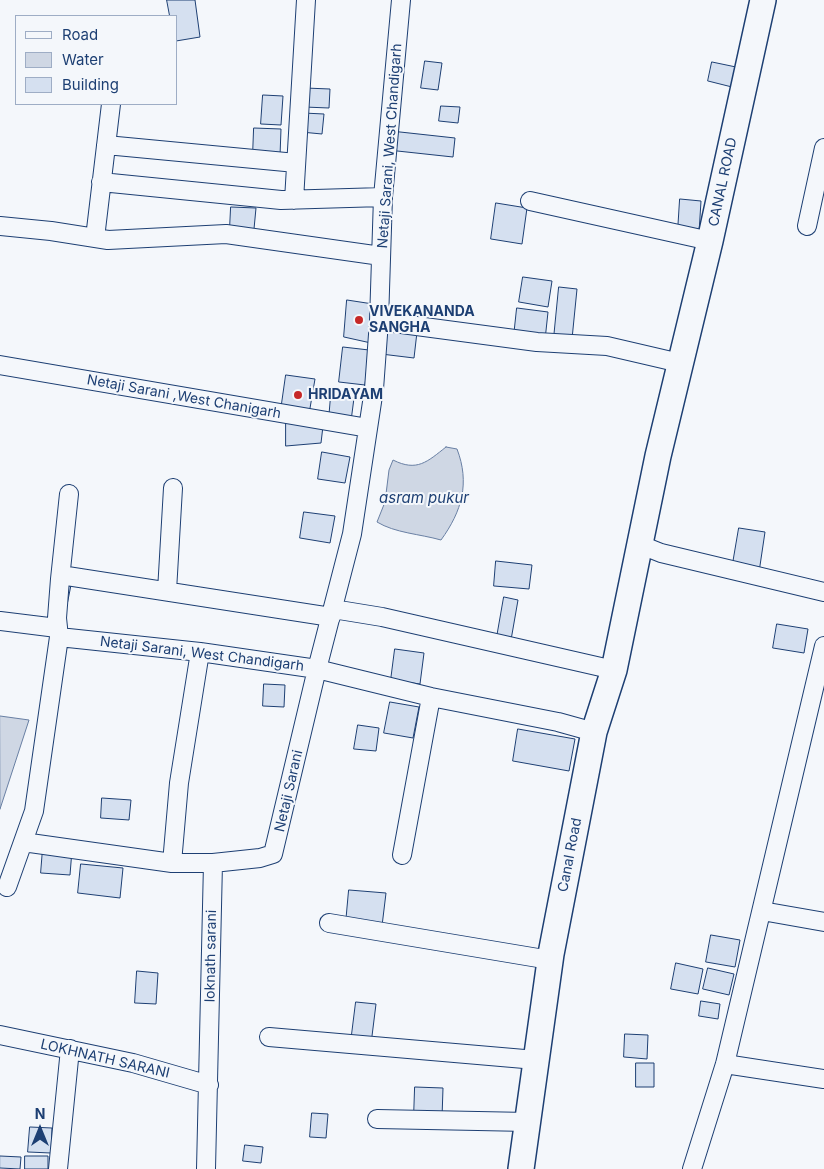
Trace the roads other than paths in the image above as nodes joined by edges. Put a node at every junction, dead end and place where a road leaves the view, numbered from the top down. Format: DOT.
graph roads {
  1 [pos="306,0"];
  2 [pos="401,0"];
  3 [pos="762,0"];
  4 [pos="111,105"];
  5 [pos="106,145"];
  6 [pos="824,148"];
  7 [pos="296,163"];
  8 [pos="101,182"];
  9 [pos="383,197"];
  10 [pos="294,200"];
  11 [pos="530,201"];
  12 [pos="0,226"];
  13 [pos="807,226"];
  14 [pos="95,238"];
  15 [pos="710,241"];
  16 [pos="381,256"];
  17 [pos="379,321"];
  18 [pos="680,363"];
  19 [pos="0,365"];
  20 [pos="368,428"];
  21 [pos="173,488"];
  22 [pos="69,494"];
  23 [pos="651,549"];
  24 [pos="60,579"];
  25 [pos="167,591"];
  26 [pos="824,592"];
  27 [pos="332,613"];
  28 [pos="0,621"];
  29 [pos="58,632"];
  30 [pos="824,646"];
  31 [pos="200,652"];
  32 [pos="317,669"];
  33 [pos="614,670"];
  34 [pos="431,697"];
  35 [pos="594,732"];
  36 [pos="23,842"];
  37 [pos="402,855"];
  38 [pos="172,863"];
  39 [pos="213,863"];
  40 [pos="7,887"];
  41 [pos="762,911"];
  42 [pos="824,922"];
  43 [pos="329,923"];
  44 [pos="550,960"];
  45 [pos="0,1035"];
  46 [pos="269,1037"];
  47 [pos="70,1049"];
  48 [pos="536,1060"];
  49 [pos="725,1064"];
  50 [pos="824,1079"];
  51 [pos="209,1085"];
  52 [pos="377,1119"];
  53 [pos="528,1122"];
  54 [pos="58,1169"];
  55 [pos="206,1169"];
  56 [pos="521,1169"];
  57 [pos="692,1169"];
  1 -- 7 [label="street"];
  2 -- 9 [label="street, Netaji Sarani, West Chandigarh"];
  3 -- 15 [label="street, CANAL ROAD"];
  4 -- 5 [label="street"];
  5 -- 7 [label="street"];
  5 -- 8 [label="street"];
  6 -- 13 [label="street"];
  7 -- 10 [label="street"];
  8 -- 10 [label="street"];
  8 -- 14 [label="street"];
  9 -- 10 [label="street"];
  9 -- 16 [label="street, Netaji Sarani, West Chandigarh"];
  11 -- 15 [label="street"];
  12 -- 14 [label="street"];
  14 -- 16 [label="street"];
  15 -- 18 [label="street, CANAL ROAD"];
  16 -- 17 [label="street, Netaji Sarani, West Chandigarh"];
  17 -- 18 [label="street"];
  17 -- 20 [label="street, Netaji Sarani, West Chandigarh"];
  18 -- 23 [label="street, CANAL ROAD"];
  19 -- 20 [label="street, Netaji Sarani ,West Chanigarh"];
  20 -- 27 [label="street, Netaji Sarani, West Chandigarh"];
  21 -- 25 [label="street"];
  22 -- 24 [label="street"];
  23 -- 26 [label="street"];
  23 -- 33 [label="street, Canal Road"];
  24 -- 25 [label="street"];
  24 -- 29 [label="street"];
  25 -- 27 [label="street"];
  27 -- 32 [label="street, Netaji Sarani, West Chandigarh"];
  27 -- 33 [label="street"];
  28 -- 29 [label="street, Netaji Sarani, West Chandigarh"];
  29 -- 31 [label="street, Netaji Sarani, West Chandigarh"];
  29 -- 36 [label="street"];
  30 -- 41 [label="street"];
  31 -- 32 [label="street, Netaji Sarani, West Chandigarh"];
  31 -- 38 [label="street"];
  32 -- 34 [label="street"];
  32 -- 39 [label="street, Netaji Sarani"];
  33 -- 35 [label="street, Canal Road"];
  34 -- 35 [label="street"];
  34 -- 37 [label="street"];
  35 -- 44 [label="street, Canal Road"];
  36 -- 38 [label="street"];
  36 -- 40 [label="street"];
  38 -- 39 [label="street"];
  39 -- 51 [label="street, loknath sarani"];
  41 -- 42 [label="street"];
  41 -- 49 [label="street"];
  43 -- 44 [label="street"];
  44 -- 48 [label="street, Canal Road"];
  45 -- 47 [label="street, LOKHNATH SARANI"];
  46 -- 48 [label="street"];
  47 -- 51 [label="street, LOKHNATH SARANI"];
  47 -- 54 [label="street"];
  48 -- 53 [label="street, Canal Road"];
  49 -- 50 [label="street"];
  49 -- 57 [label="street"];
  51 -- 55 [label="street, loknath sarani"];
  52 -- 53 [label="street"];
  53 -- 56 [label="street, Canal Road"];
}
